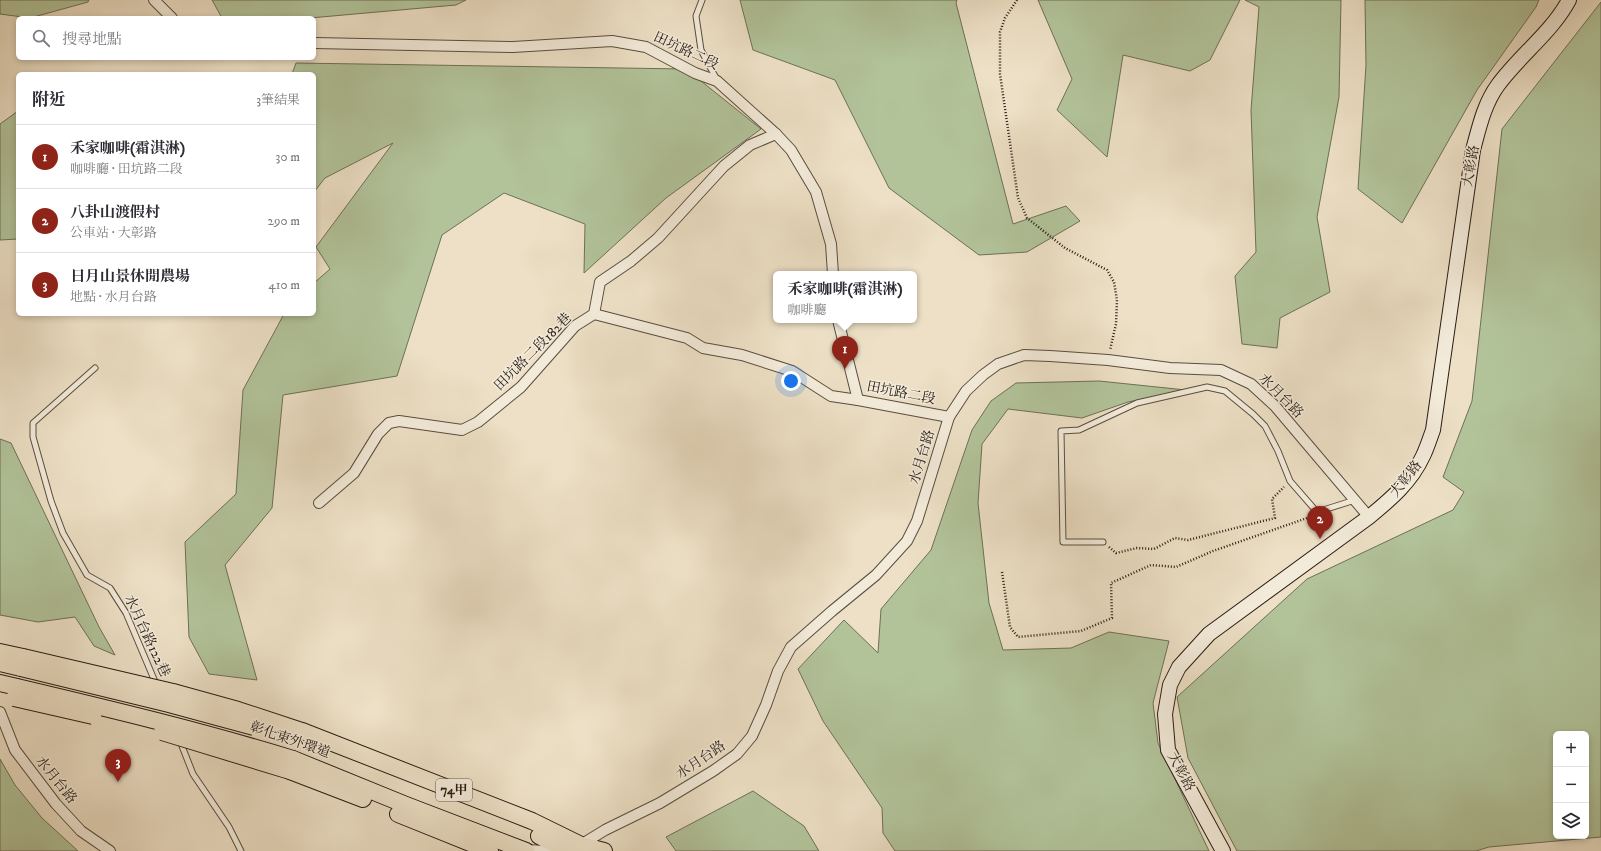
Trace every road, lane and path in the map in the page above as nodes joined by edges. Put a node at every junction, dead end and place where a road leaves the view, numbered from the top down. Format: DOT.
graph roads {
  1 [pos="154,0"];
  2 [pos="702,0"];
  3 [pos="1017,0"];
  4 [pos="1569,0"];
  5 [pos="170,16"];
  6 [pos="316,43"];
  7 [pos="717,81"];
  8 [pos="776,134"];
  9 [pos="833,271"];
  10 [pos="594,314"];
  11 [pos="839,323"];
  12 [pos="1108,360"];
  13 [pos="95,368"];
  14 [pos="858,400"];
  15 [pos="948,417"];
  16 [pos="1290,481"];
  17 [pos="1356,500"];
  18 [pos="319,503"];
  19 [pos="1316,512"];
  20 [pos="1369,516"];
  21 [pos="1103,542"];
  22 [pos="1002,572"];
  23 [pos="0,652"];
  24 [pos="0,663"];
  25 [pos="22,663"];
  26 [pos="0,683"];
  27 [pos="10,693"];
  28 [pos="166,709"];
  29 [pos="0,712"];
  30 [pos="169,716"];
  31 [pos="292,765"];
  32 [pos="573,849"];
  33 [pos="110,851"];
  34 [pos="241,851"];
  35 [pos="490,851"];
  36 [pos="522,851"];
  37 [pos="552,851"];
  38 [pos="604,851"];
  39 [pos="1223,851"];
  1 -- 5 [label="street"];
  2 -- 7 [label="lane"];
  3 -- 12 [label="path"];
  4 -- 20 [label="main road, 大彰路"];
  6 -- 7 [label="street, 田坑路二段"];
  7 -- 8 [label="street, 田坑路二段"];
  8 -- 9 [label="street, 田坑路二段"];
  8 -- 10 [label="street, 田坑路二段182巷"];
  10 -- 14 [label="street"];
  10 -- 18 [label="street, 田坑路二段182巷"];
  11 -- 14 [label="street, 田坑路二段"];
  12 -- 15 [label="street, 水月台路"];
  12 -- 17 [label="street, 水月台路"];
  13 -- 28 [label="lane, 水月台路122巷"];
  14 -- 15 [label="street, 田坑路二段"];
  15 -- 32 [label="street, 水月台路"];
  16 -- 19 [label="lane"];
  16 -- 21 [label="path"];
  16 -- 21 [label="lane"];
  17 -- 19 [label="lane"];
  17 -- 20 [label="street, 水月台路"];
  19 -- 22 [label="path"];
  20 -- 39 [label="main road, 大彰路"];
  23 -- 25 [label="main road, 74甲"];
  24 -- 25 [label="main road, 彰化東外環道 / 74甲"];
  25 -- 32 [label="main road, 彰化東外環道 / 74甲, bridge"];
  26 -- 27 [label="main road, 彰化東外環道 / 74甲"];
  27 -- 31 [label="main road, 彰化東外環道 / 74甲, bridge"];
  29 -- 33 [label="street, 水月台路"];
  30 -- 34 [label="lane"];
  31 -- 35 [label="main road, 74甲"];
  31 -- 36 [label="main road, 彰化東外環道 / 74甲"];
  32 -- 38 [label="main road, 74甲"];
  36 -- 37 [label="street"];
}
